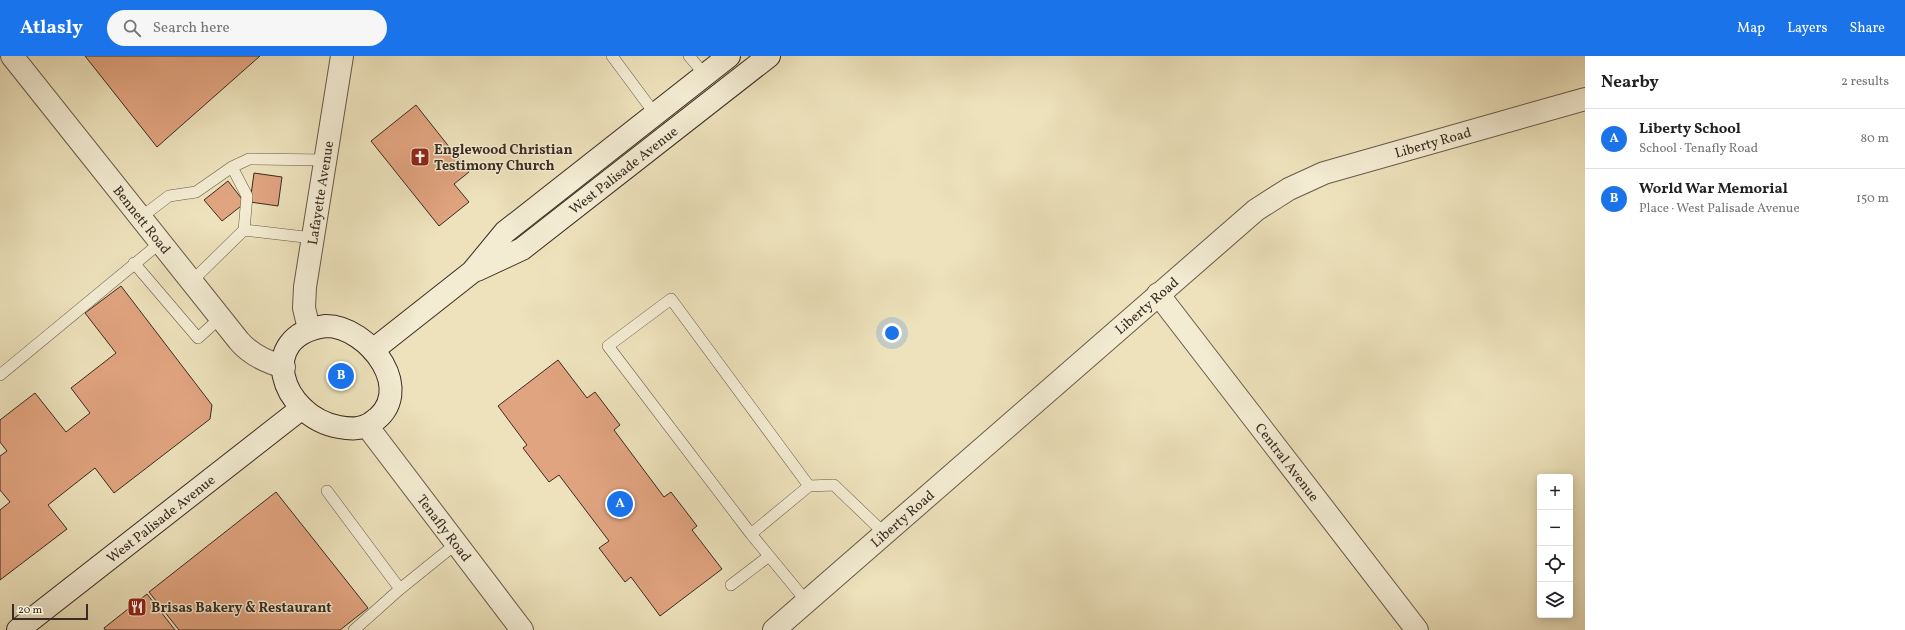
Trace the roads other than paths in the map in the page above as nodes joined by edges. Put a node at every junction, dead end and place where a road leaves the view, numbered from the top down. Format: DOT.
graph roads {
  1 [pos="12,56"];
  2 [pos="342,56"];
  3 [pos="612,56"];
  4 [pos="689,56"];
  5 [pos="729,56"];
  6 [pos="768,56"];
  7 [pos="705,75"];
  8 [pos="680,94"];
  9 [pos="1585,100"];
  10 [pos="656,114"];
  11 [pos="695,114"];
  12 [pos="325,160"];
  13 [pos="232,167"];
  14 [pos="140,218"];
  15 [pos="244,230"];
  16 [pos="313,238"];
  17 [pos="160,243"];
  18 [pos="134,263"];
  19 [pos="472,272"];
  20 [pos="191,282"];
  21 [pos="1158,294"];
  22 [pos="220,318"];
  23 [pos="309,329"];
  24 [pos="373,350"];
  25 [pos="284,367"];
  26 [pos="0,375"];
  27 [pos="302,408"];
  28 [pos="367,426"];
  29 [pos="809,486"];
  30 [pos="328,491"];
  31 [pos="751,534"];
  32 [pos="885,534"];
  33 [pos="457,543"];
  34 [pos="769,556"];
  35 [pos="730,585"];
  36 [pos="400,590"];
  37 [pos="807,602"];
  38 [pos="18,630"];
  39 [pos="354,630"];
  40 [pos="522,630"];
  41 [pos="774,630"];
  42 [pos="1417,630"];
  1 -- 14 [label="street, Bennett Road"];
  2 -- 12 [label="street, Lafayette Avenue"];
  3 -- 10 [label="lane"];
  4 -- 7 [label="lane"];
  5 -- 7 [label="street, West Palisade Avenue"];
  6 -- 11 [label="street, West Palisade Avenue"];
  7 -- 8 [label="street, West Palisade Avenue"];
  8 -- 10 [label="street, West Palisade Avenue"];
  8 -- 11 [label="street"];
  9 -- 21 [label="street, Liberty Road"];
  10 -- 19 [label="street, West Palisade Avenue"];
  11 -- 19 [label="street, West Palisade Avenue"];
  12 -- 13 [label="lane"];
  12 -- 16 [label="street, Lafayette Avenue"];
  13 -- 14 [label="lane"];
  13 -- 15 [label="lane"];
  14 -- 17 [label="street, Bennett Road"];
  15 -- 16 [label="lane"];
  15 -- 20 [label="lane"];
  16 -- 23 [label="street, Lafayette Avenue"];
  17 -- 18 [label="lane"];
  17 -- 20 [label="street, Bennett Road"];
  18 -- 22 [label="lane"];
  18 -- 26 [label="lane"];
  19 -- 24 [label="street, West Palisade Avenue"];
  20 -- 22 [label="street, Bennett Road"];
  21 -- 32 [label="street, Liberty Road"];
  21 -- 42 [label="street, Central Avenue"];
  22 -- 25 [label="street, Bennett Road"];
  23 -- 24 [label="street"];
  23 -- 25 [label="street"];
  24 -- 28 [label="street"];
  25 -- 27 [label="street"];
  27 -- 28 [label="street"];
  27 -- 38 [label="street, West Palisade Avenue"];
  28 -- 33 [label="street, Tenafly Road"];
  29 -- 31 [label="lane"];
  29 -- 31 [label="lane"];
  29 -- 32 [label="lane"];
  30 -- 36 [label="lane"];
  31 -- 34 [label="lane"];
  32 -- 37 [label="street, Liberty Road"];
  33 -- 36 [label="lane"];
  33 -- 40 [label="street, Tenafly Road"];
  34 -- 35 [label="lane"];
  34 -- 37 [label="lane"];
  36 -- 39 [label="lane"];
  37 -- 41 [label="street, Liberty Road"];
}
